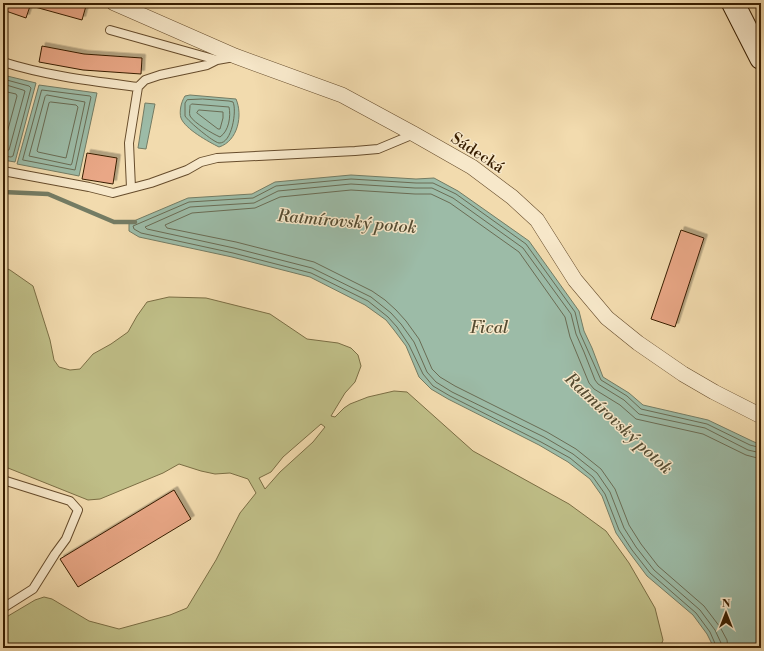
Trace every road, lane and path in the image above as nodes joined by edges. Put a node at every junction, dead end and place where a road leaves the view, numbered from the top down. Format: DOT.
graph roads {
  1 [pos="114,3"];
  2 [pos="733,3"];
  3 [pos="110,30"];
  4 [pos="235,56"];
  5 [pos="761,58"];
  6 [pos="217,60"];
  7 [pos="3,62"];
  8 [pos="138,87"];
  9 [pos="414,134"];
  10 [pos="3,171"];
  11 [pos="130,188"];
  12 [pos="761,416"];
  13 [pos="3,480"];
  14 [pos="3,608"];
  1 -- 4 [label="street, Sádecká"];
  2 -- 5 [label="main road"];
  3 -- 6 [label="lane"];
  4 -- 6 [label="lane"];
  4 -- 9 [label="street, Sádecká"];
  6 -- 8 [label="lane"];
  7 -- 8 [label="lane"];
  8 -- 11 [label="lane"];
  9 -- 11 [label="lane"];
  9 -- 12 [label="street, Sádecká"];
  10 -- 11 [label="lane"];
  13 -- 14 [label="lane"];
}
